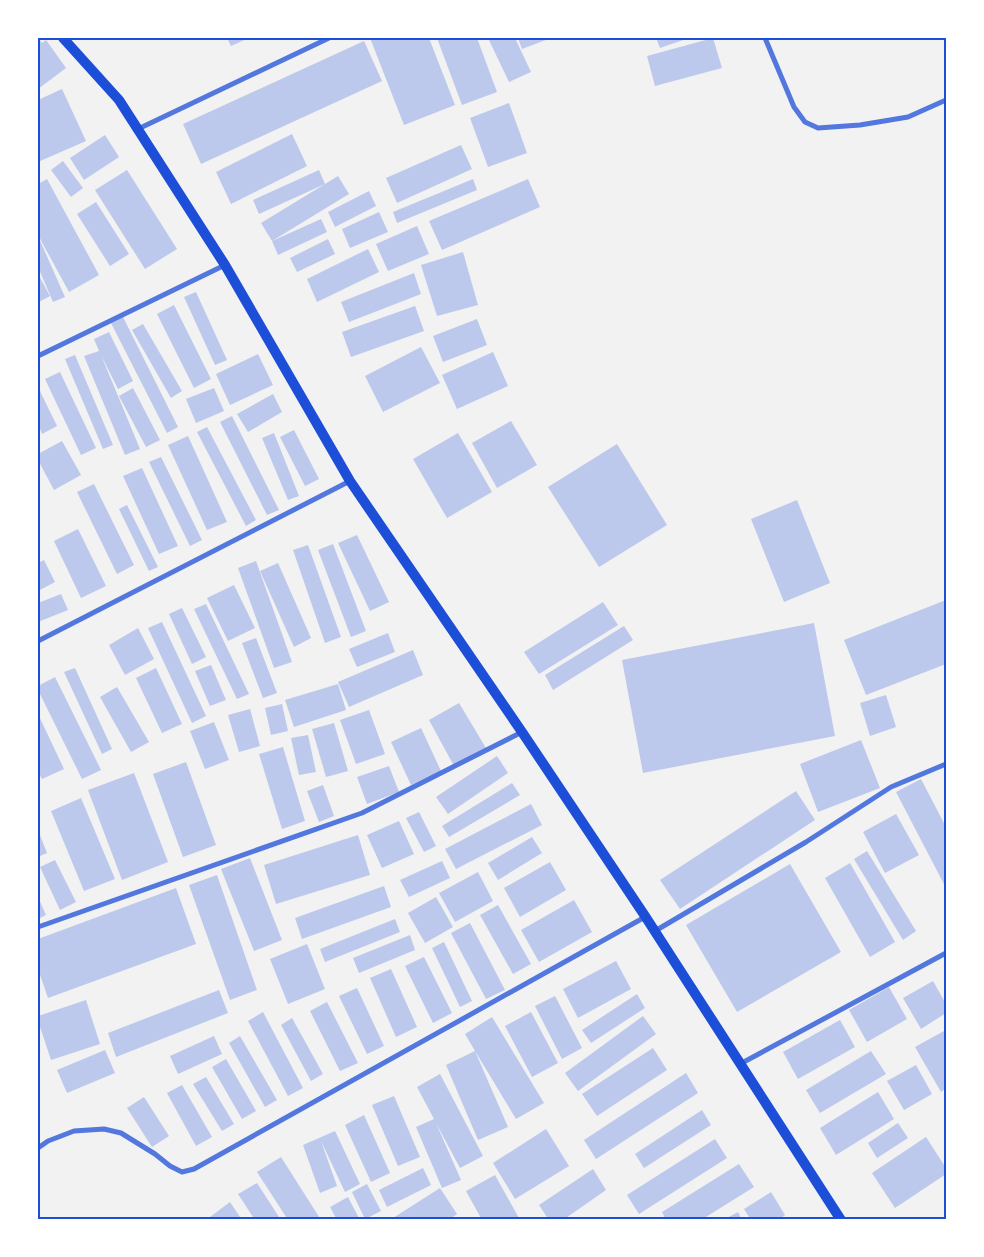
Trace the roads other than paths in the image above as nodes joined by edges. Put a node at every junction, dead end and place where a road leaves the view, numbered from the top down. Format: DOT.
graph roads {
  1 [pos="63,38"];
  2 [pos="329,38"];
  3 [pos="766,38"];
  4 [pos="946,100"];
  5 [pos="138,129"];
  6 [pos="225,265"];
  7 [pos="38,356"];
  8 [pos="350,481"];
  9 [pos="38,641"];
  10 [pos="522,732"];
  11 [pos="946,764"];
  12 [pos="645,916"];
  13 [pos="38,927"];
  14 [pos="655,931"];
  15 [pos="946,953"];
  16 [pos="740,1064"];
  17 [pos="38,1148"];
  18 [pos="841,1220"];
  1 -- 5 [label="main road"];
  2 -- 5 [label="street"];
  3 -- 4 [label="street"];
  5 -- 6 [label="main road"];
  6 -- 7 [label="street"];
  6 -- 8 [label="main road"];
  8 -- 9 [label="street"];
  8 -- 10 [label="main road"];
  10 -- 12 [label="main road"];
  10 -- 13 [label="street"];
  11 -- 14 [label="street"];
  12 -- 14 [label="main road"];
  12 -- 17 [label="street"];
  14 -- 16 [label="main road"];
  15 -- 16 [label="street"];
  16 -- 18 [label="main road"];
}
